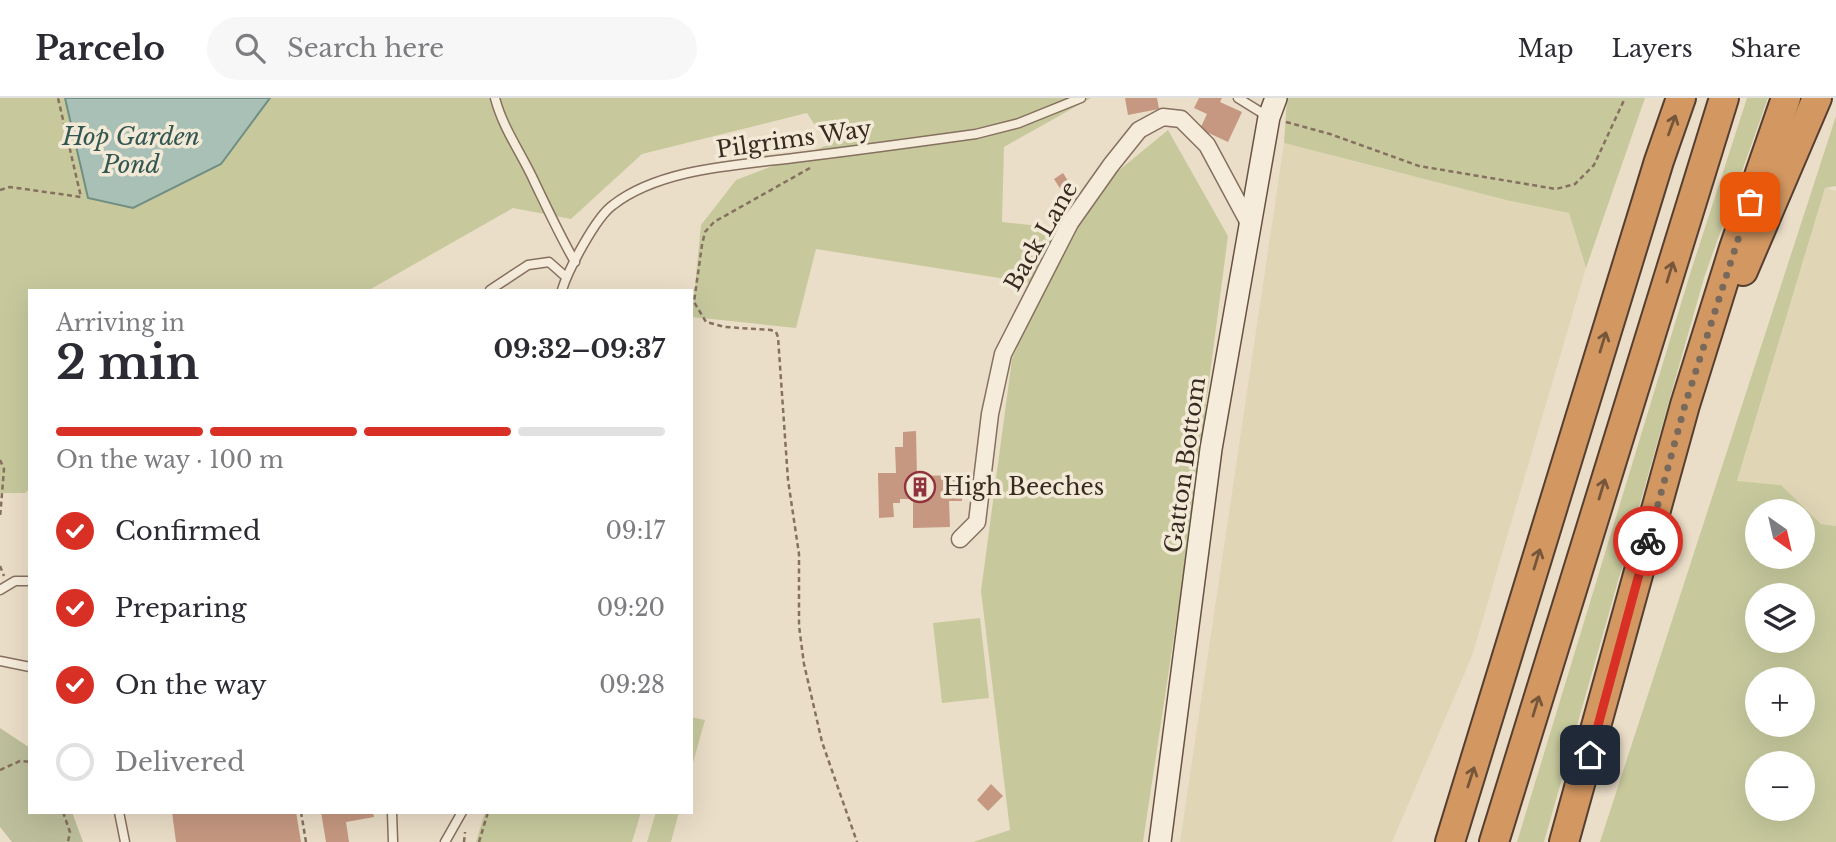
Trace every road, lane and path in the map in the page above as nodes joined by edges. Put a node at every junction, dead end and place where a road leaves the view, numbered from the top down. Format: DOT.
graph roads {
  1 [pos="58,98"];
  2 [pos="495,98"];
  3 [pos="1081,98"];
  4 [pos="1238,98"];
  5 [pos="1625,98"];
  6 [pos="1681,98"];
  7 [pos="1724,98"];
  8 [pos="1786,98"];
  9 [pos="1817,98"];
  10 [pos="1273,108"];
  11 [pos="836,153"];
  12 [pos="0,190"];
  13 [pos="1251,225"];
  14 [pos="575,262"];
  15 [pos="566,277"];
  16 [pos="492,289"];
  17 [pos="562,289"];
  18 [pos="1685,405"];
  19 [pos="0,460"];
  20 [pos="0,518"];
  21 [pos="960,539"];
  22 [pos="28,581"];
  23 [pos="0,590"];
  24 [pos="0,661"];
  25 [pos="28,667"];
  26 [pos="28,762"];
  27 [pos="0,770"];
  28 [pos="64,814"];
  29 [pos="120,814"];
  30 [pos="301,814"];
  31 [pos="392,814"];
  32 [pos="461,814"];
  33 [pos="487,814"];
  34 [pos="68,842"];
  35 [pos="125,842"];
  36 [pos="306,842"];
  37 [pos="393,842"];
  38 [pos="445,842"];
  39 [pos="479,842"];
  40 [pos="857,842"];
  41 [pos="1160,842"];
  42 [pos="1450,842"];
  43 [pos="1494,842"];
  44 [pos="1564,842"];
  1 -- 12 [label="path"];
  2 -- 14 [label="lane"];
  3 -- 11 [label="lane, Pilgrims Way"];
  4 -- 10 [label="lane"];
  5 -- 10 [label="path"];
  42 -- 6 [label="highway, one-way"];
  43 -- 7 [label="highway, one-way"];
  8 -- 18 [label="highway"];
  9 -- 18 [label="highway"];
  10 -- 13 [label="street, Gatton Bottom"];
  11 -- 14 [label="lane, Pilgrims Way"];
  11 -- 40 [label="path"];
  13 -- 21 [label="street, Back Lane"];
  13 -- 41 [label="street, Gatton Bottom"];
  14 -- 15 [label="lane, Pilgrims Way"];
  15 -- 16 [label="lane"];
  15 -- 17 [label="lane, Pilgrims Way"];
  18 -- 44 [label="highway"];
  19 -- 20 [label="path"];
  22 -- 23 [label="lane"];
  24 -- 25 [label="lane"];
  26 -- 27 [label="path"];
  28 -- 34 [label="path"];
  29 -- 35 [label="lane"];
  30 -- 36 [label="path"];
  31 -- 37 [label="lane"];
  32 -- 38 [label="lane"];
  33 -- 39 [label="path"];
}
